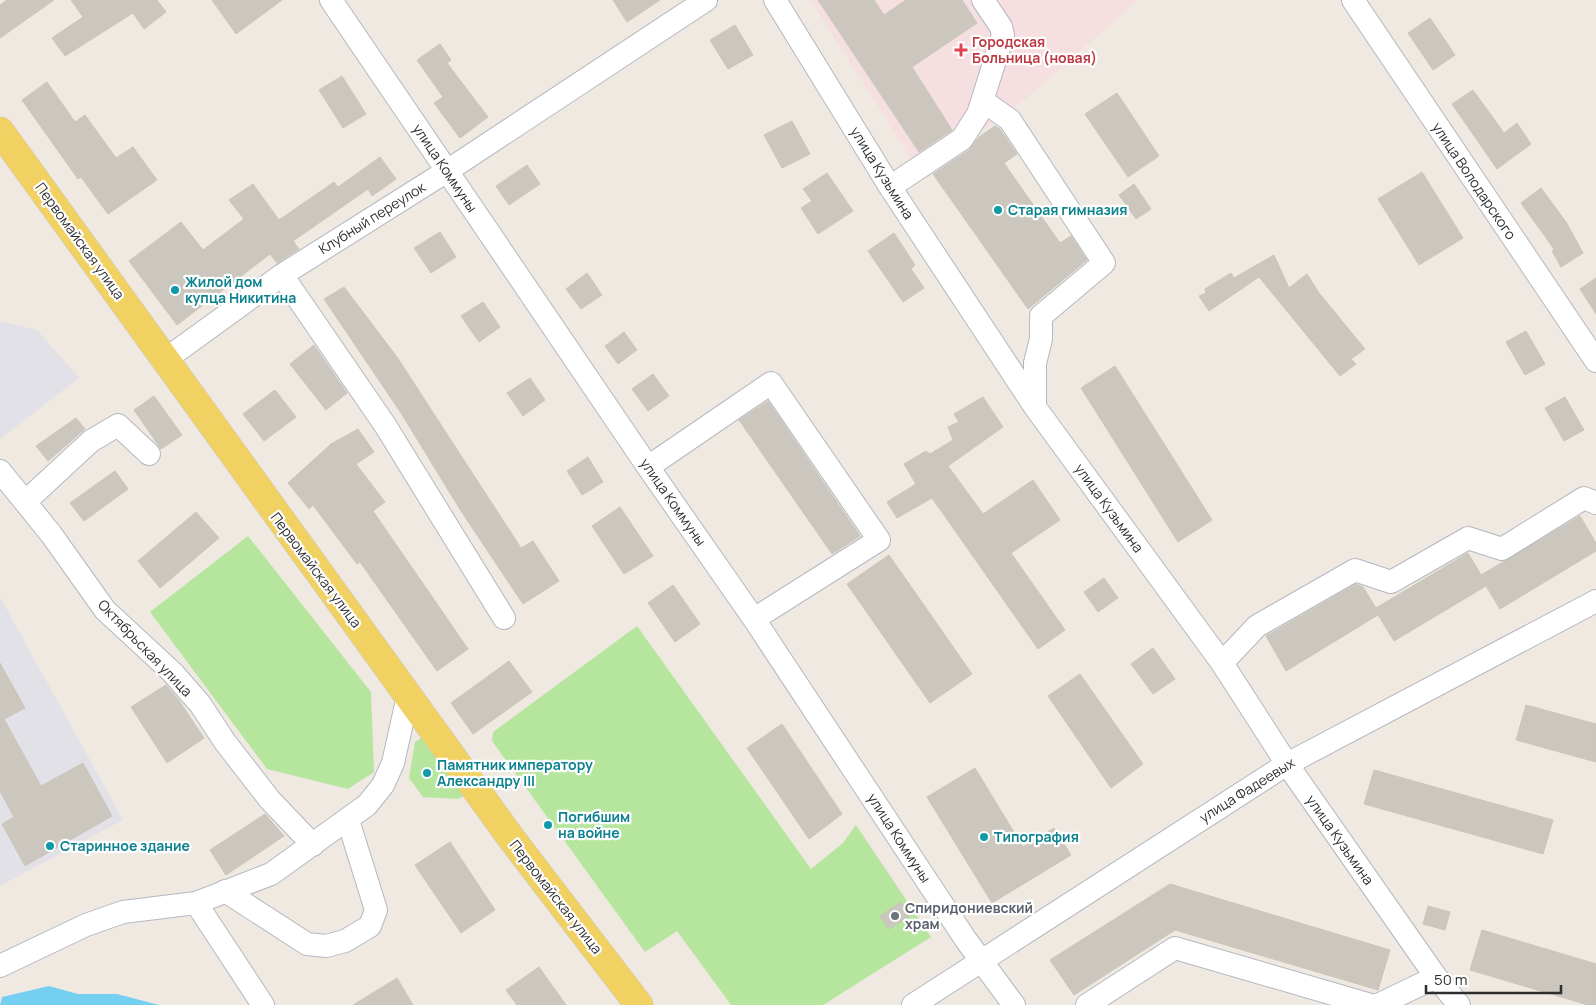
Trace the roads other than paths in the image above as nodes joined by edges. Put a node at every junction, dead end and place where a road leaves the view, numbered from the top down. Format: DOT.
graph roads {
  1 [pos="331,0"];
  2 [pos="706,0"];
  3 [pos="775,0"];
  4 [pos="982,0"];
  5 [pos="1353,0"];
  6 [pos="983,101"];
  7 [pos="0,131"];
  8 [pos="447,171"];
  9 [pos="890,187"];
  10 [pos="282,275"];
  11 [pos="166,359"];
  12 [pos="1596,361"];
  13 [pos="1035,407"];
  14 [pos="149,454"];
  15 [pos="648,467"];
  16 [pos="0,471"];
  17 [pos="25,502"];
  18 [pos="1596,503"];
  19 [pos="1596,601"];
  20 [pos="504,618"];
  21 [pos="754,619"];
  22 [pos="1222,663"];
  23 [pos="408,696"];
  24 [pos="1287,764"];
  25 [pos="348,820"];
  26 [pos="313,845"];
  27 [pos="225,891"];
  28 [pos="196,903"];
  29 [pos="981,960"];
  30 [pos="0,966"];
  31 [pos="1436,977"];
  32 [pos="1110,999"];
  33 [pos="263,1005"];
  34 [pos="638,1005"];
  35 [pos="913,1005"];
  36 [pos="1014,1005"];
  37 [pos="1087,1005"];
  38 [pos="1371,1005"];
  39 [pos="1378,1005"];
  40 [pos="1459,1005"];
  1 -- 8 [label="street, улица Коммуны"];
  2 -- 8 [label="street, Клубный переулок"];
  3 -- 9 [label="street, улица Кузьмина"];
  4 -- 6 [label="street"];
  5 -- 12 [label="street, улица Володарского"];
  6 -- 9 [label="street"];
  6 -- 13 [label="street"];
  7 -- 11 [label="main road, Первомайская улица"];
  8 -- 10 [label="street, Клубный переулок"];
  8 -- 15 [label="street, улица Коммуны"];
  9 -- 13 [label="street, улица Кузьмина"];
  10 -- 11 [label="street, Клубный переулок"];
  10 -- 20 [label="street"];
  11 -- 23 [label="main road, Первомайская улица"];
  13 -- 22 [label="street, улица Кузьмина"];
  14 -- 17 [label="street"];
  15 -- 21 [label="street, улица Коммуны"];
  15 -- 21 [label="street"];
  16 -- 17 [label="street, Октябрьская улица"];
  17 -- 26 [label="street, Октябрьская улица"];
  18 -- 22 [label="street"];
  19 -- 24 [label="street, улица Фадеевых"];
  21 -- 29 [label="street, улица Коммуны"];
  22 -- 24 [label="street, улица Кузьмина"];
  23 -- 25 [label="street"];
  23 -- 34 [label="main road, Первомайская улица"];
  24 -- 29 [label="street, улица Фадеевых"];
  24 -- 31 [label="street, улица Кузьмина"];
  25 -- 26 [label="street"];
  25 -- 27 [label="street"];
  26 -- 27 [label="street"];
  27 -- 28 [label="street"];
  28 -- 30 [label="street"];
  28 -- 33 [label="street"];
  29 -- 35 [label="street, улица Фадеевых"];
  29 -- 36 [label="street, улица Коммуны"];
  31 -- 39 [label="street"];
  31 -- 40 [label="street, улица Кузьмина"];
  32 -- 37 [label="street"];
  32 -- 38 [label="street"];
}
